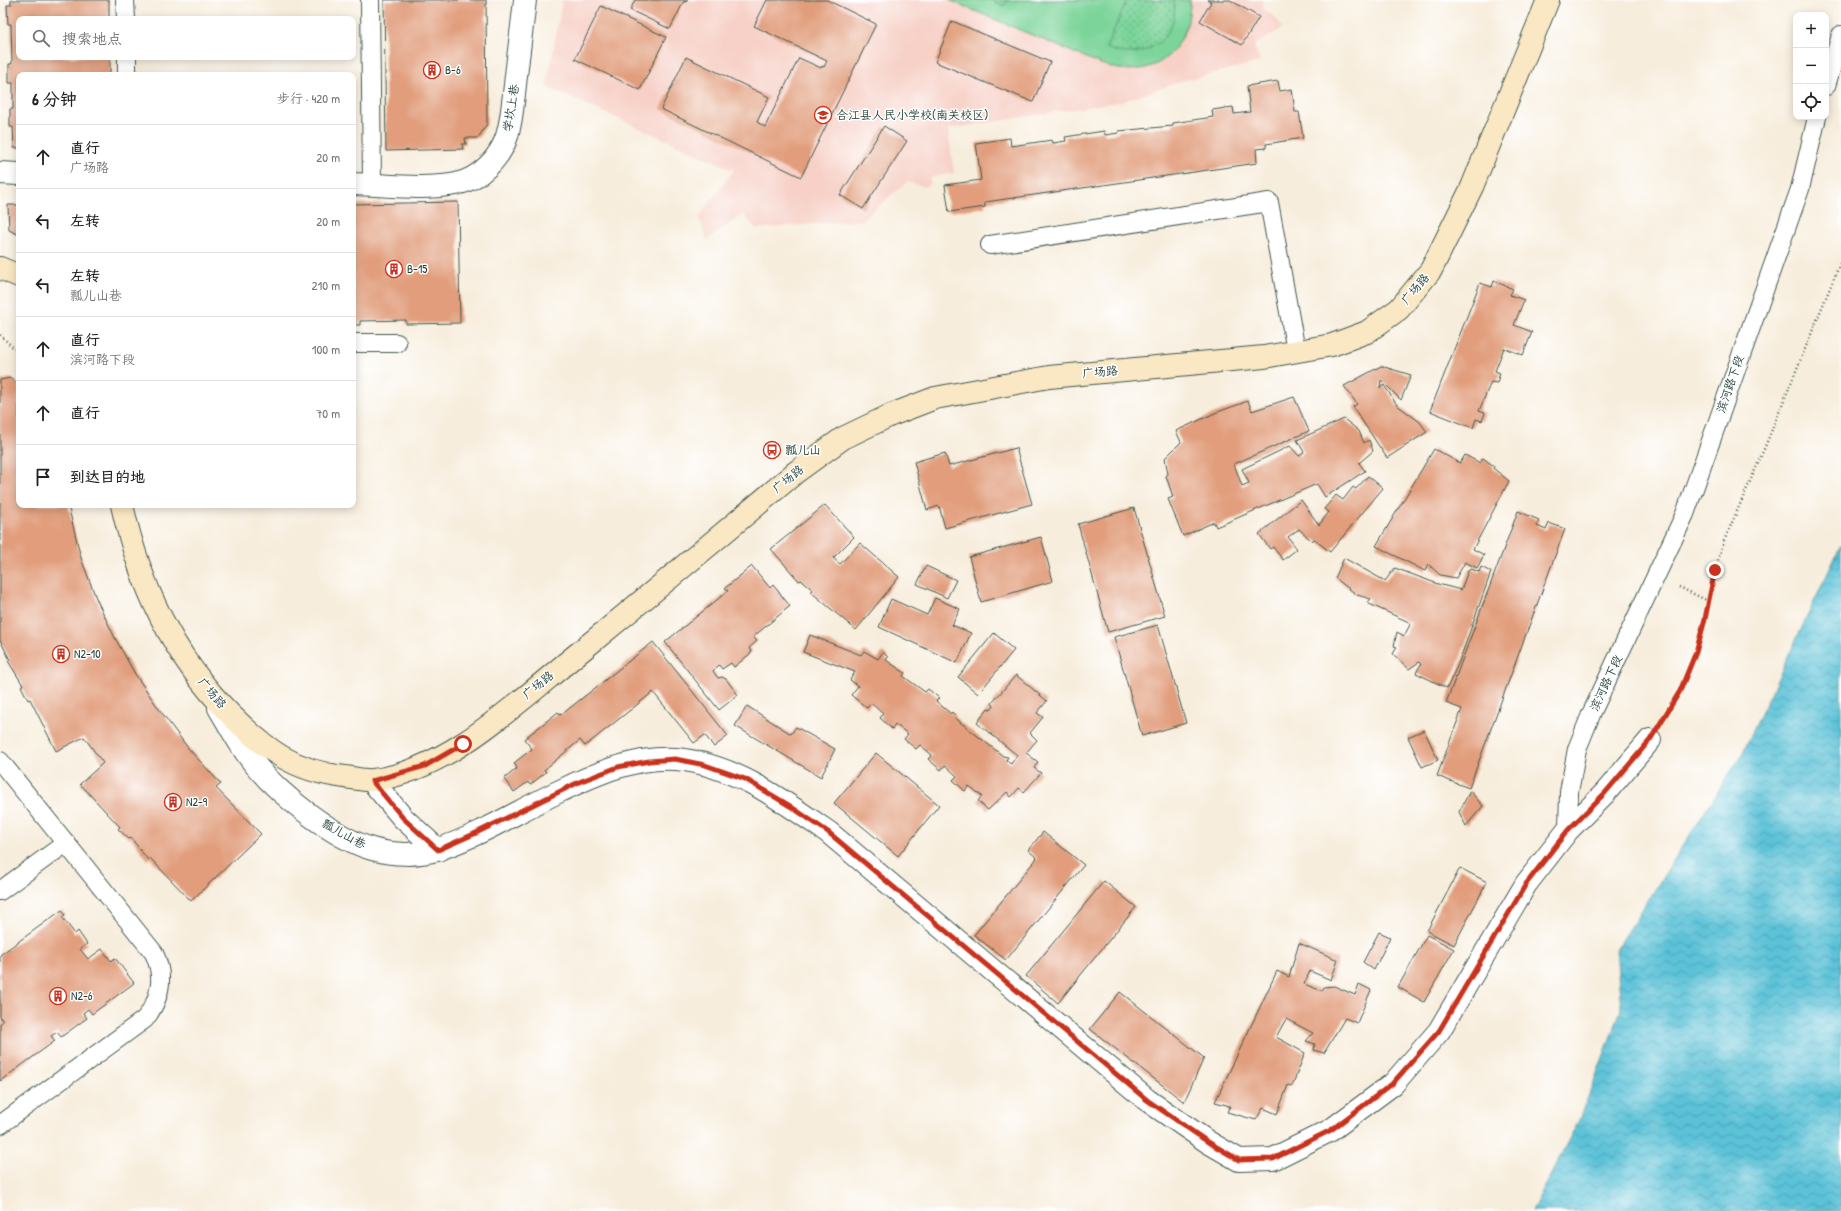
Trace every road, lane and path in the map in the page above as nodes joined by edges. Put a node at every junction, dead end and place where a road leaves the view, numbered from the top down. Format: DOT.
graph roads {
  1 [pos="125,0"];
  2 [pos="370,0"];
  3 [pos="525,0"];
  4 [pos="1548,0"];
  5 [pos="126,16"];
  6 [pos="1841,36"];
  7 [pos="127,60"];
  8 [pos="127,72"];
  9 [pos="1827,84"];
  10 [pos="1816,120"];
  11 [pos="0,173"];
  12 [pos="16,174"];
  13 [pos="363,184"];
  14 [pos="990,245"];
  15 [pos="1841,261"];
  16 [pos="0,334"];
  17 [pos="397,343"];
  18 [pos="356,344"];
  19 [pos="16,350"];
  20 [pos="1296,351"];
  21 [pos="123,508"];
  22 [pos="1657,576"];
  23 [pos="1708,601"];
  24 [pos="208,692"];
  25 [pos="1650,740"];
  26 [pos="0,761"];
  27 [pos="372,781"];
  28 [pos="1568,830"];
  29 [pos="66,843"];
  30 [pos="438,850"];
  31 [pos="0,891"];
  32 [pos="0,1125"];
  1 -- 5 [label="lane"];
  2 -- 13 [label="lane"];
  3 -- 13 [label="street, 学坎上巷"];
  4 -- 20 [label="main road, 广场路"];
  6 -- 9 [label="lane"];
  7 -- 8 [label="lane"];
  10 -- 22 [label="lane, 滨河路下段"];
  11 -- 12 [label="street"];
  14 -- 20 [label="lane"];
  15 -- 23 [label="path"];
  16 -- 19 [label="path"];
  17 -- 18 [label="lane"];
  20 -- 27 [label="main road, 广场路"];
  21 -- 24 [label="main road, 广场路"];
  22 -- 23 [label="path"];
  22 -- 28 [label="lane, 滨河路下段"];
  23 -- 25 [label="path"];
  24 -- 27 [label="main road, 广场路"];
  24 -- 30 [label="street, 瓢儿山巷"];
  25 -- 28 [label="street"];
  26 -- 29 [label="lane"];
  27 -- 30 [label="street"];
  28 -- 30 [label="street, 瓢儿山巷"];
  29 -- 31 [label="lane"];
  29 -- 32 [label="lane"];
}
